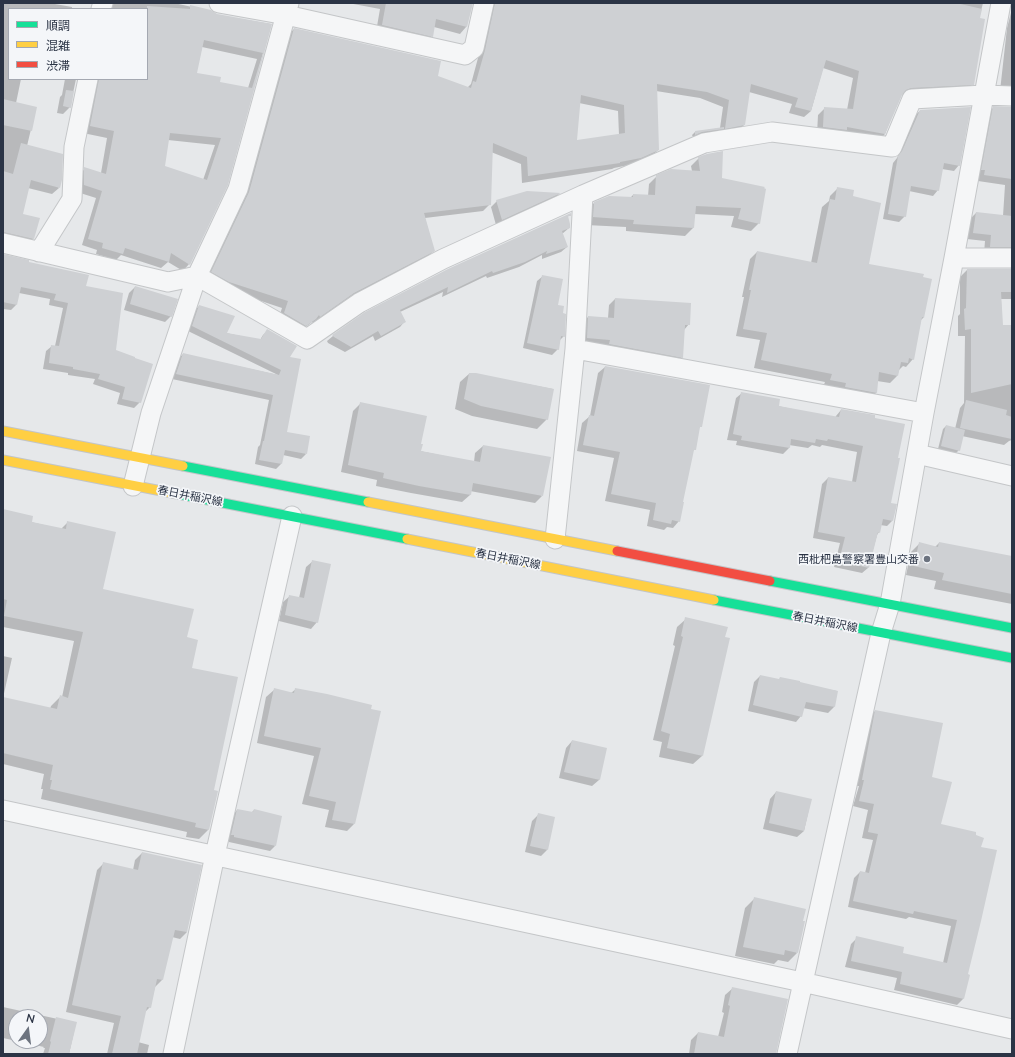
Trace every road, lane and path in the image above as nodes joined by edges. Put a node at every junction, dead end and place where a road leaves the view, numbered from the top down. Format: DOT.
graph roads {
  1 [pos="219,3"];
  2 [pos="484,3"];
  3 [pos="999,3"];
  4 [pos="287,9"];
  5 [pos="88,80"];
  6 [pos="984,95"];
  7 [pos="1012,96"];
  8 [pos="583,195"];
  9 [pos="3,243"];
  10 [pos="39,252"];
  11 [pos="954,258"];
  12 [pos="1012,258"];
  13 [pos="197,276"];
  14 [pos="575,349"];
  15 [pos="924,413"];
  16 [pos="3,431"];
  17 [pos="917,454"];
  18 [pos="141,458"];
  19 [pos="3,460"];
  20 [pos="1012,476"];
  21 [pos="133,486"];
  22 [pos="292,516"];
  23 [pos="555,538"];
  24 [pos="890,604"];
  25 [pos="1012,628"];
  26 [pos="881,633"];
  27 [pos="1012,658"];
  28 [pos="3,810"];
  29 [pos="215,855"];
  30 [pos="802,982"];
  31 [pos="1012,1029"];
  32 [pos="173,1054"];
  33 [pos="787,1054"];
  1 -- 4 [label="street"];
  2 -- 4 [label="street"];
  3 -- 6 [label="street"];
  4 -- 13 [label="street"];
  5 -- 10 [label="street"];
  6 -- 7 [label="street"];
  6 -- 8 [label="street"];
  6 -- 11 [label="street"];
  8 -- 13 [label="street"];
  8 -- 14 [label="street"];
  9 -- 10 [label="street"];
  10 -- 13 [label="street"];
  11 -- 12 [label="street"];
  11 -- 15 [label="street"];
  13 -- 18 [label="street"];
  14 -- 15 [label="street"];
  14 -- 23 [label="street"];
  15 -- 17 [label="street"];
  16 -- 18 [label="main road"];
  17 -- 20 [label="street"];
  17 -- 24 [label="street"];
  18 -- 21 [label="street"];
  18 -- 23 [label="main road"];
  19 -- 21 [label="main road, 春日井稲沢線"];
  21 -- 22 [label="main road, 春日井稲沢線"];
  22 -- 26 [label="main road, 春日井稲沢線"];
  22 -- 29 [label="street"];
  23 -- 24 [label="main road"];
  24 -- 25 [label="main road"];
  24 -- 26 [label="street"];
  26 -- 27 [label="main road, 春日井稲沢線"];
  26 -- 30 [label="street"];
  28 -- 29 [label="street"];
  29 -- 30 [label="street"];
  29 -- 32 [label="street"];
  30 -- 31 [label="street"];
  30 -- 33 [label="street"];
}
